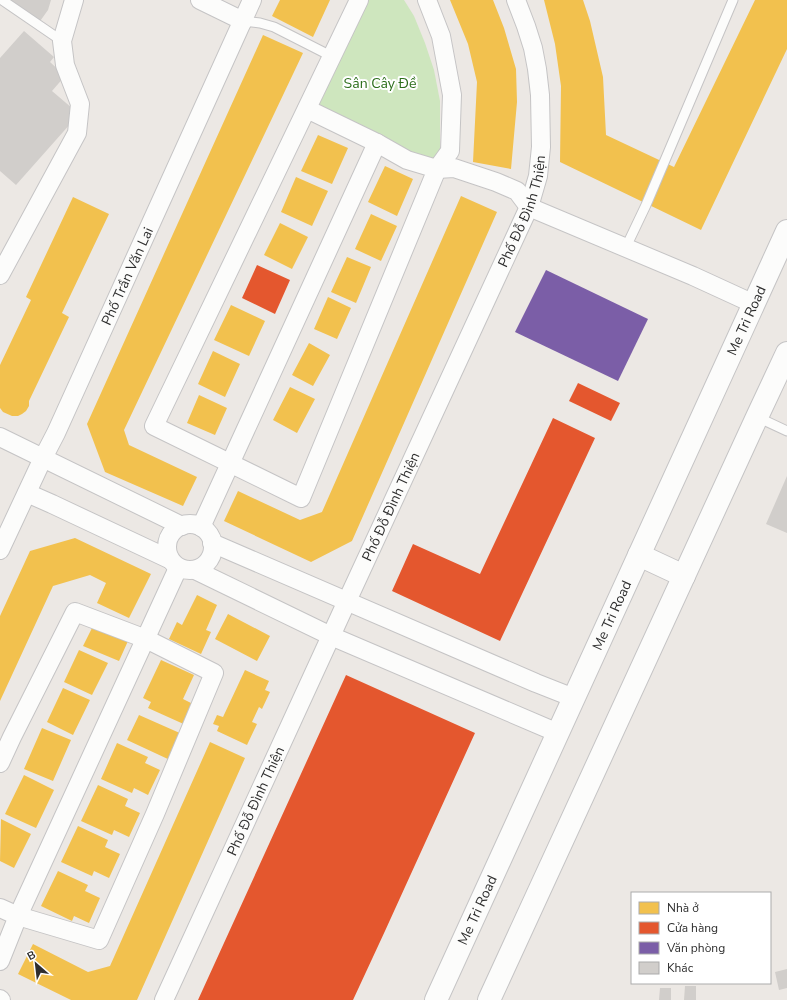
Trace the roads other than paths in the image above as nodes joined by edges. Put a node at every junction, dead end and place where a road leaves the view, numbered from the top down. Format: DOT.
graph roads {
  1 [pos="2,0"];
  2 [pos="74,0"];
  3 [pos="200,0"];
  4 [pos="252,0"];
  5 [pos="359,0"];
  6 [pos="427,0"];
  7 [pos="516,0"];
  8 [pos="733,0"];
  9 [pos="243,21"];
  10 [pos="62,41"];
  11 [pos="331,56"];
  12 [pos="307,109"];
  13 [pos="377,143"];
  14 [pos="437,169"];
  15 [pos="529,207"];
  16 [pos="787,231"];
  17 [pos="626,247"];
  18 [pos="0,275"];
  19 [pos="754,304"];
  20 [pos="787,353"];
  21 [pos="757,417"];
  22 [pos="787,431"];
  23 [pos="0,437"];
  24 [pos="43,458"];
  25 [pos="231,463"];
  26 [pos="27,493"];
  27 [pos="182,526"];
  28 [pos="201,527"];
  29 [pos="212,543"];
  30 [pos="0,550"];
  31 [pos="640,554"];
  32 [pos="181,565"];
  33 [pos="684,576"];
  34 [pos="347,601"];
  35 [pos="331,636"];
  36 [pos="146,640"];
  37 [pos="574,698"];
  38 [pos="558,733"];
  39 [pos="6,734"];
  40 [pos="0,763"];
  41 [pos="0,908"];
  42 [pos="18,916"];
  43 [pos="0,961"];
  44 [pos="164,1000"];
  45 [pos="436,1000"];
  46 [pos="489,1000"];
  1 -- 10 [label="lane"];
  2 -- 10 [label="street"];
  3 -- 9 [label="street"];
  4 -- 9 [label="street, Phố Trần Văn Lai"];
  5 -- 11 [label="street"];
  6 -- 14 [label="street"];
  7 -- 15 [label="street, Phố Đỗ Đình Thiện"];
  8 -- 17 [label="lane"];
  9 -- 11 [label="lane"];
  9 -- 24 [label="street, Phố Trần Văn Lai"];
  10 -- 18 [label="street"];
  11 -- 12 [label="street"];
  12 -- 13 [label="street"];
  12 -- 25 [label="street"];
  13 -- 14 [label="street"];
  13 -- 25 [label="street"];
  14 -- 15 [label="street"];
  14 -- 25 [label="street"];
  15 -- 17 [label="street"];
  15 -- 34 [label="street, Phố Đỗ Đình Thiện"];
  16 -- 19 [label="main road, Me Tri Road"];
  17 -- 19 [label="street"];
  19 -- 31 [label="main road, Me Tri Road"];
  20 -- 21 [label="main road"];
  21 -- 22 [label="lane"];
  21 -- 33 [label="main road"];
  23 -- 24 [label="street"];
  24 -- 26 [label="street, Phố Trần Văn Lai"];
  24 -- 27 [label="street"];
  25 -- 28 [label="street"];
  26 -- 30 [label="street, Phố Trần Văn Lai"];
  26 -- 32 [label="street"];
  27 -- 28 [label="street"];
  27 -- 32 [label="street"];
  28 -- 29 [label="street"];
  29 -- 32 [label="street"];
  29 -- 34 [label="street"];
  31 -- 33 [label="main road"];
  31 -- 37 [label="main road, Me Tri Road"];
  32 -- 35 [label="street"];
  32 -- 36 [label="street"];
  33 -- 46 [label="main road"];
  34 -- 35 [label="street, Phố Đỗ Đình Thiện"];
  34 -- 37 [label="street"];
  35 -- 38 [label="street"];
  35 -- 44 [label="street, Phố Đỗ Đình Thiện"];
  36 -- 39 [label="street"];
  36 -- 42 [label="street"];
  36 -- 42 [label="street"];
  37 -- 38 [label="main road, Me Tri Road"];
  38 -- 45 [label="main road, Me Tri Road"];
  39 -- 40 [label="street"];
  41 -- 42 [label="street"];
  42 -- 43 [label="street"];
}
